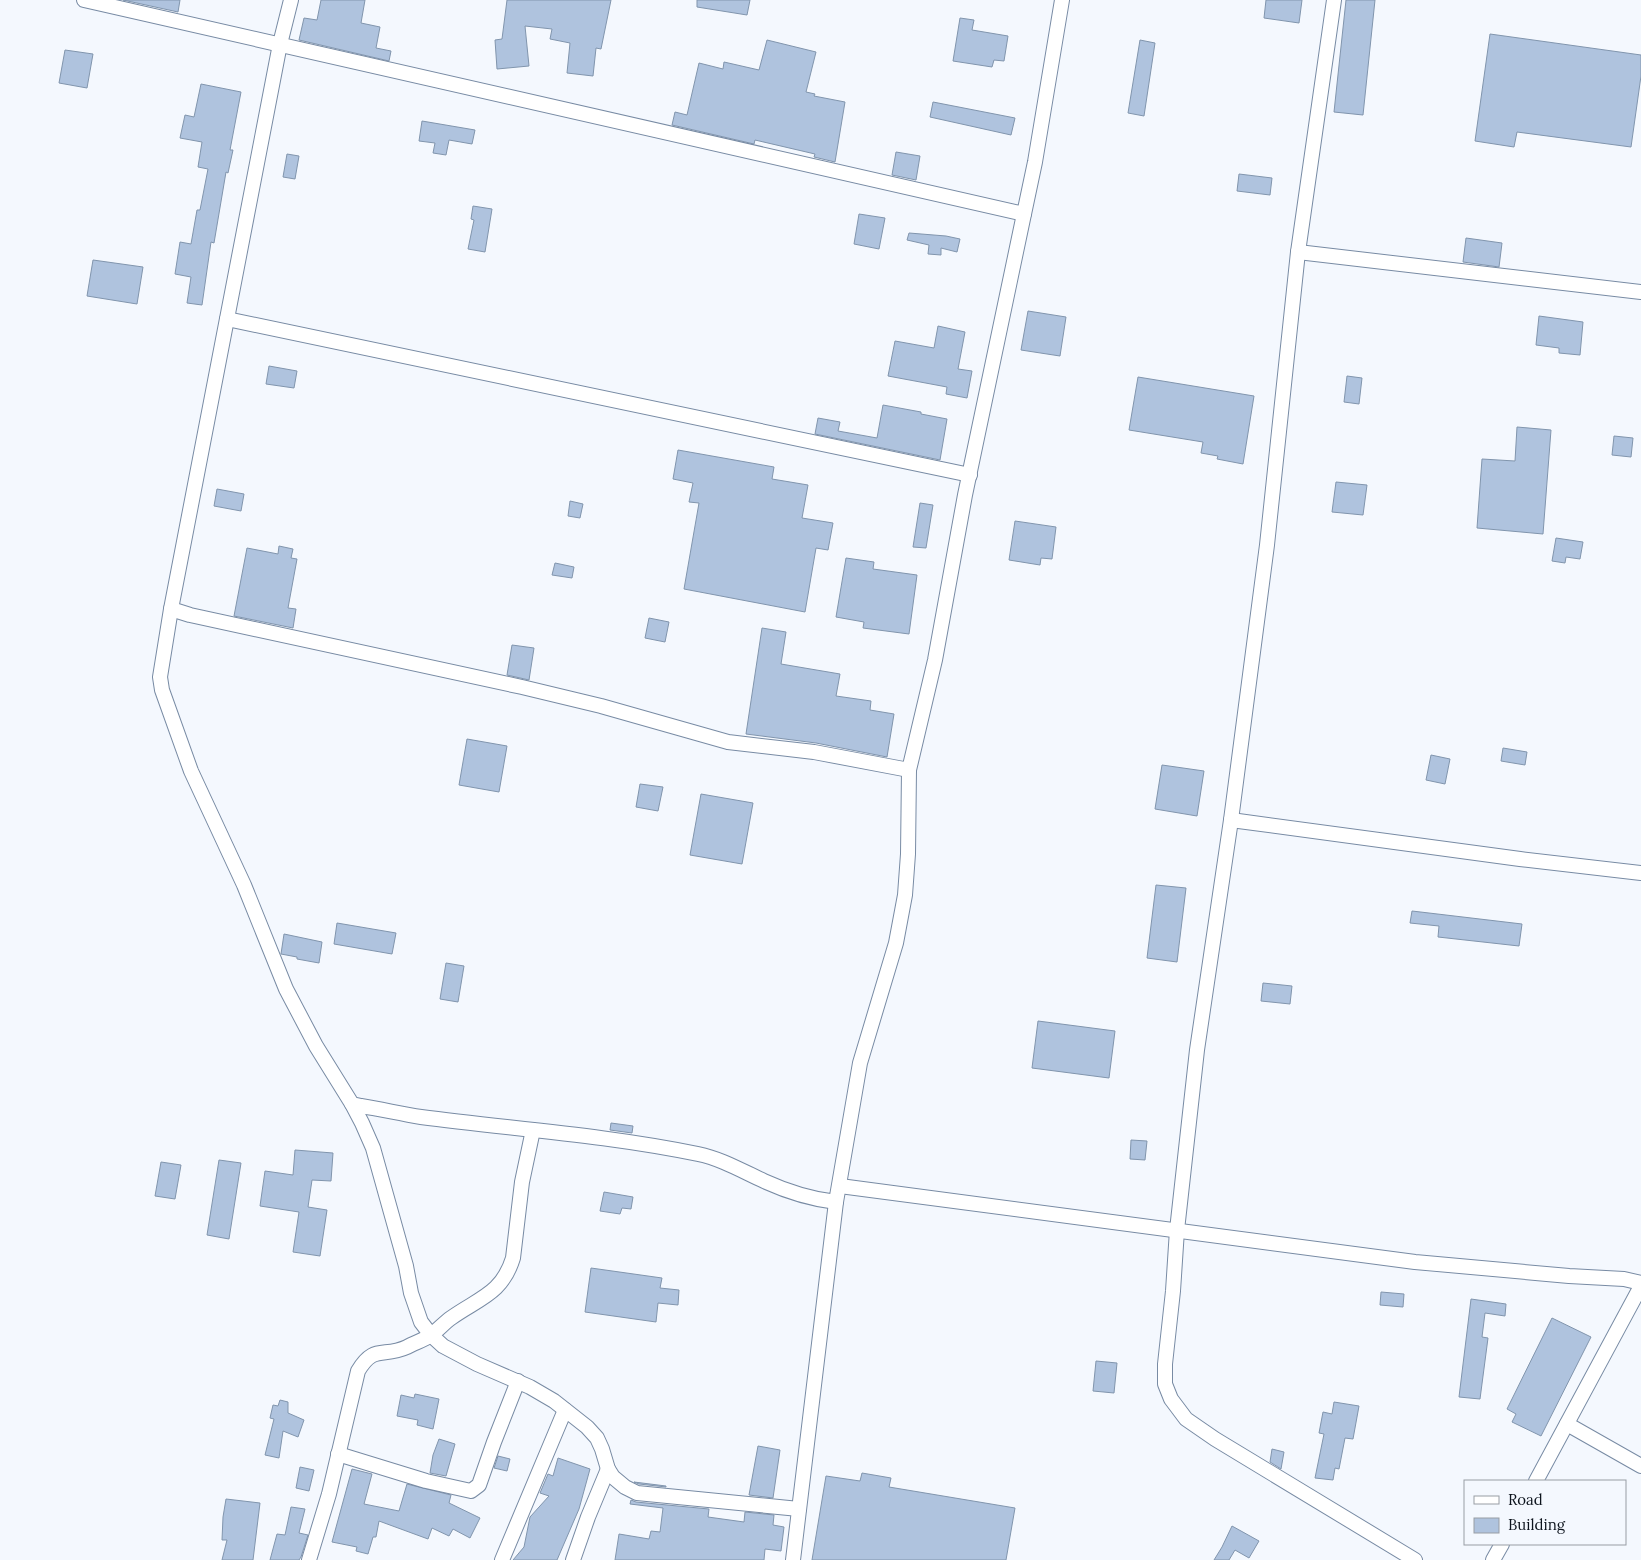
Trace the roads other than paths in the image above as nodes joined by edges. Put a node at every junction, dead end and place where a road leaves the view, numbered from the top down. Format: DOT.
graph roads {
  1 [pos="84,0"];
  2 [pos="291,0"];
  3 [pos="1062,0"];
  4 [pos="1334,0"];
  5 [pos="280,44"];
  6 [pos="1024,214"];
  7 [pos="1298,252"];
  8 [pos="1641,292"];
  9 [pos="227,319"];
  10 [pos="970,475"];
  11 [pos="170,608"];
  12 [pos="909,770"];
  13 [pos="1231,820"];
  14 [pos="1641,873"];
  15 [pos="352,1104"];
  16 [pos="533,1130"];
  17 [pos="840,1186"];
  18 [pos="836,1202"];
  19 [pos="1177,1230"];
  20 [pos="1641,1284"];
  21 [pos="431,1336"];
  22 [pos="518,1381"];
  23 [pos="565,1410"];
  24 [pos="1567,1424"];
  25 [pos="338,1454"];
  26 [pos="1641,1466"];
  27 [pos="608,1469"];
  28 [pos="1537,1480"];
  29 [pos="800,1509"];
  30 [pos="1501,1545"];
  31 [pos="309,1560"];
  32 [pos="502,1560"];
  33 [pos="573,1560"];
  34 [pos="792,1560"];
  35 [pos="1415,1560"];
  36 [pos="1493,1560"];
  1 -- 5 [label="street"];
  2 -- 5 [label="street"];
  3 -- 6 [label="street"];
  4 -- 7 [label="street"];
  5 -- 6 [label="street"];
  5 -- 9 [label="street"];
  6 -- 10 [label="street"];
  7 -- 8 [label="street"];
  7 -- 13 [label="street"];
  9 -- 10 [label="street"];
  9 -- 11 [label="street"];
  10 -- 12 [label="street"];
  11 -- 12 [label="street"];
  11 -- 15 [label="street"];
  12 -- 17 [label="street"];
  13 -- 14 [label="street"];
  13 -- 19 [label="street"];
  15 -- 16 [label="street"];
  15 -- 21 [label="street"];
  16 -- 18 [label="street"];
  16 -- 21 [label="street"];
  17 -- 18 [label="street"];
  17 -- 19 [label="street"];
  18 -- 29 [label="street"];
  19 -- 20 [label="street"];
  19 -- 35 [label="street"];
  20 -- 24 [label="street"];
  21 -- 22 [label="street"];
  21 -- 25 [label="street"];
  22 -- 23 [label="street"];
  22 -- 25 [label="street"];
  23 -- 27 [label="street"];
  23 -- 32 [label="street"];
  24 -- 26 [label="street"];
  24 -- 28 [label="street"];
  25 -- 31 [label="street"];
  27 -- 29 [label="street"];
  27 -- 33 [label="street"];
  29 -- 34 [label="street"];
  30 -- 36 [label="street"];
}
